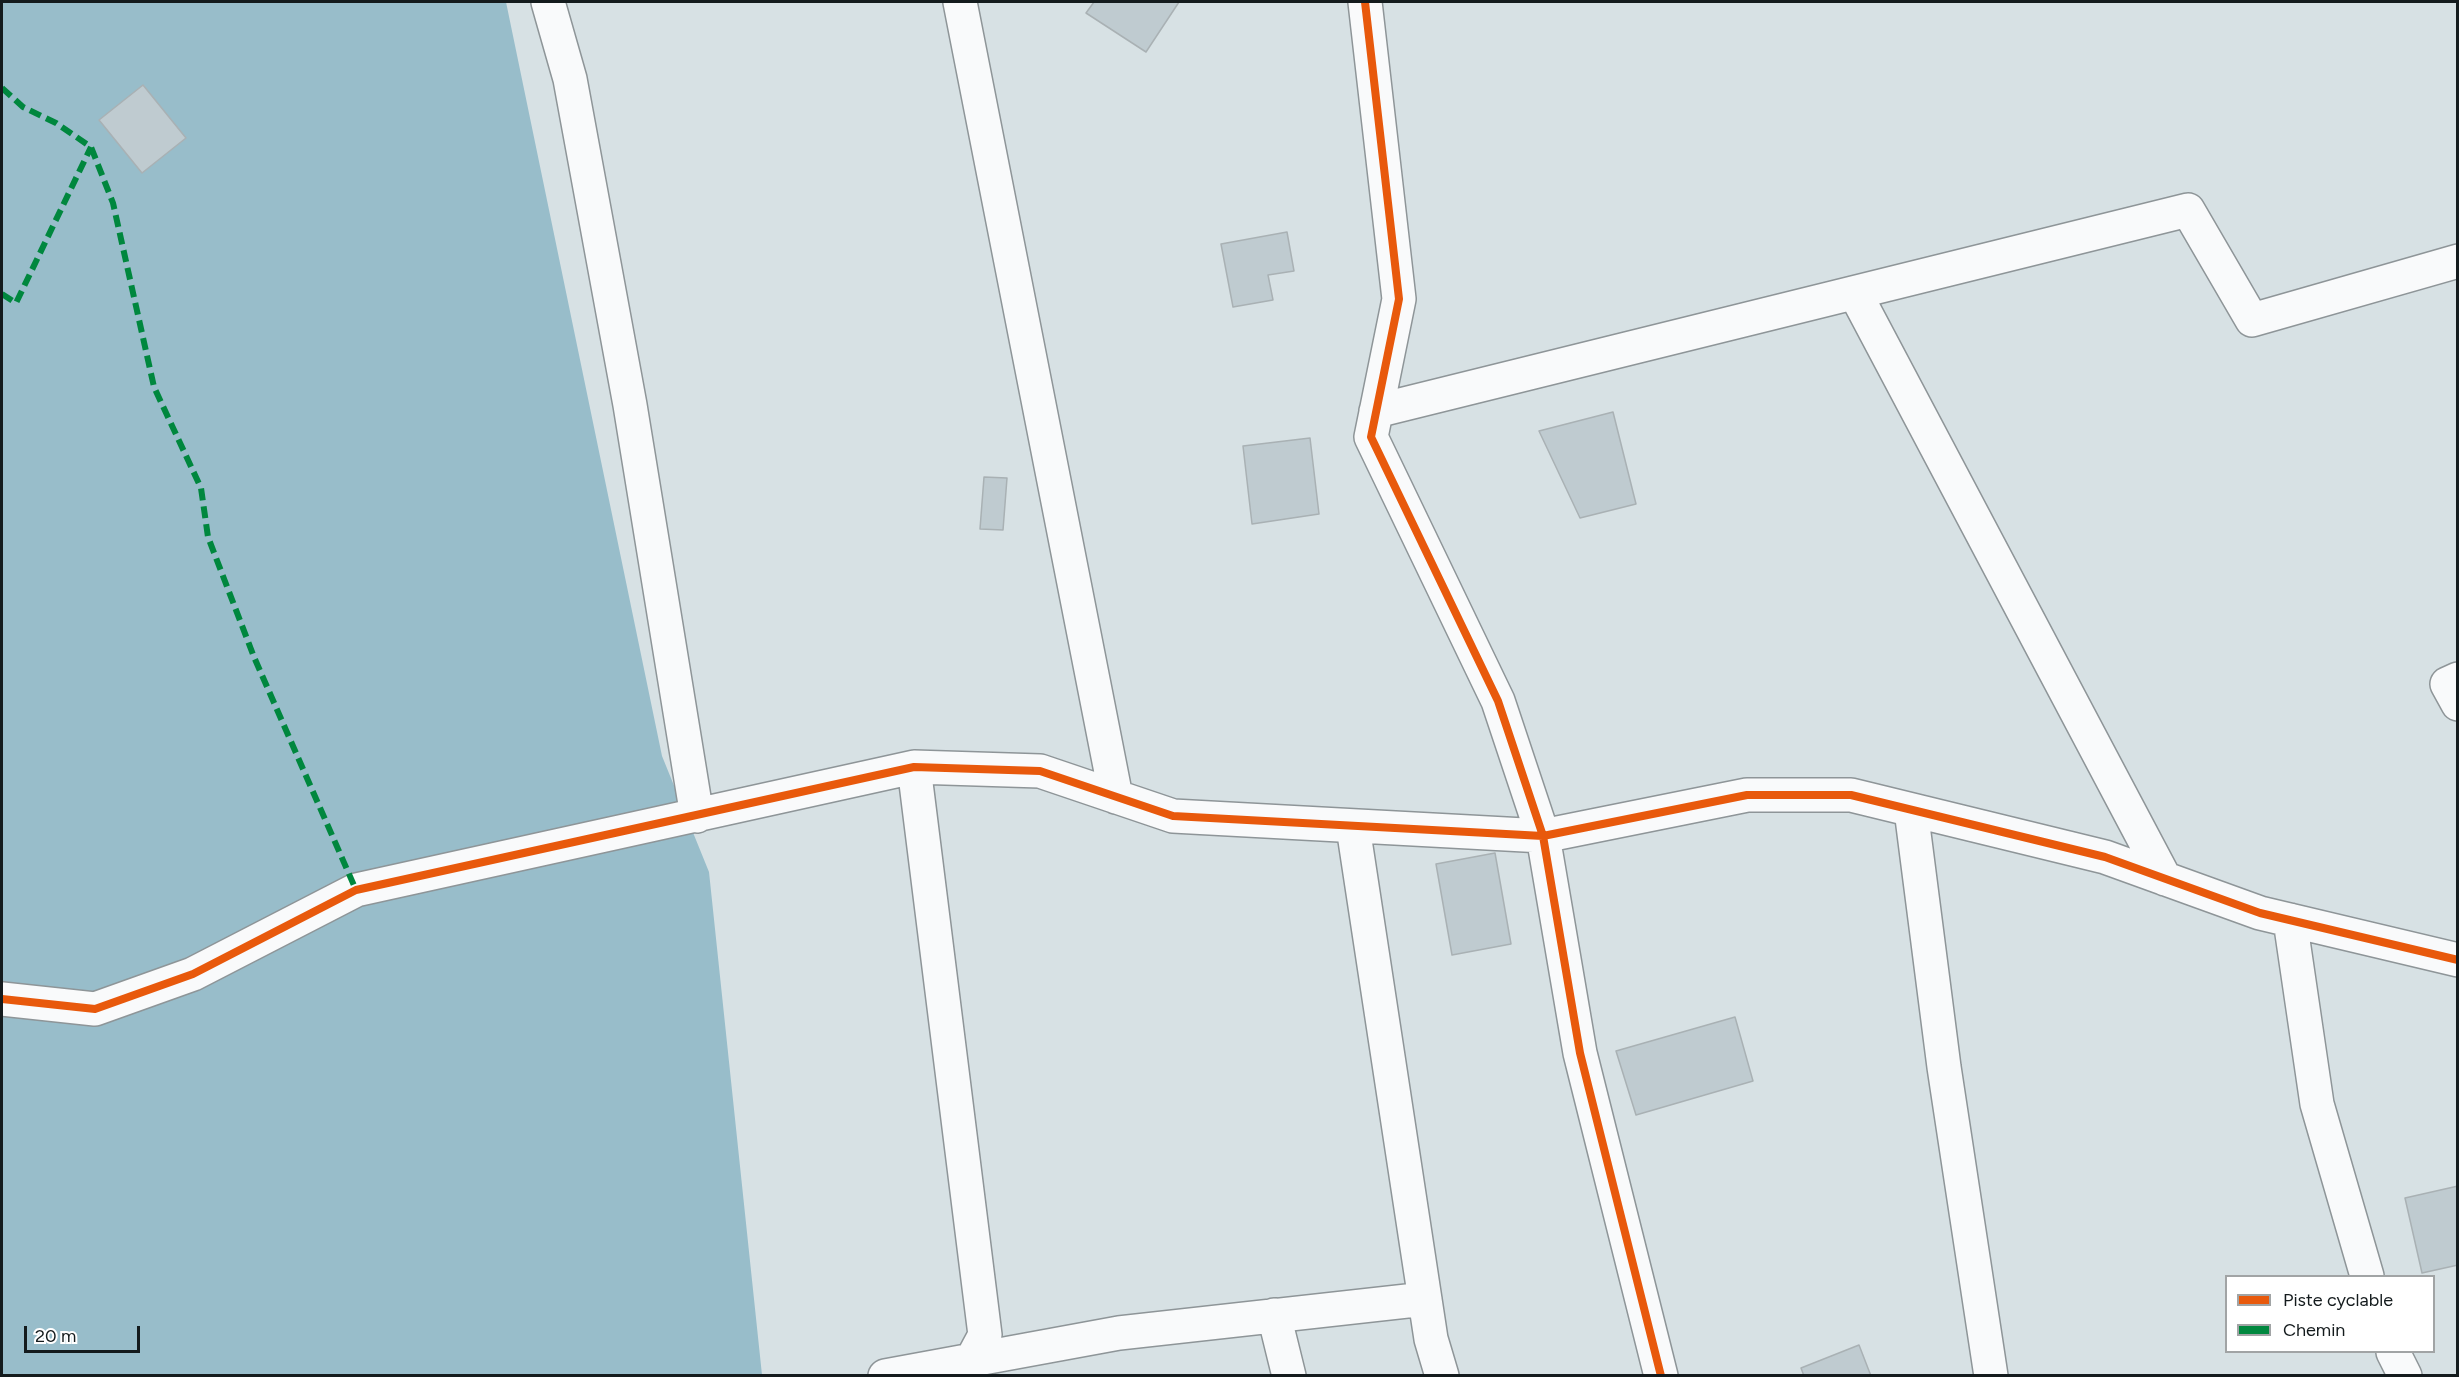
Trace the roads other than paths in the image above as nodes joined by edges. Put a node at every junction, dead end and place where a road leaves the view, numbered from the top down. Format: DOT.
graph roads {
  1 [pos="548,2"];
  2 [pos="960,2"];
  3 [pos="1365,2"];
  4 [pos="2457,261"];
  5 [pos="1855,292"];
  6 [pos="1376,411"];
  7 [pos="2457,679"];
  8 [pos="2457,704"];
  9 [pos="914,766"];
  10 [pos="1116,797"];
  11 [pos="1911,810"];
  12 [pos="697,816"];
  13 [pos="1353,827"];
  14 [pos="1543,836"];
  15 [pos="2165,879"];
  16 [pos="2290,920"];
  17 [pos="2457,960"];
  18 [pos="2,999"];
  19 [pos="2367,1275"];
  20 [pos="1425,1299"];
  21 [pos="1274,1316"];
  22 [pos="2393,1353"];
  23 [pos="967,1367"];
  24 [pos="885,1376"];
  25 [pos="1289,1376"];
  26 [pos="1442,1376"];
  27 [pos="1661,1376"];
  28 [pos="1991,1376"];
  29 [pos="2404,1376"];
  1 -- 12 [label="street"];
  2 -- 10 [label="street"];
  3 -- 6 [label="street"];
  4 -- 5 [label="street"];
  5 -- 6 [label="street"];
  5 -- 15 [label="street"];
  6 -- 14 [label="street"];
  7 -- 8 [label="street"];
  9 -- 10 [label="street"];
  9 -- 12 [label="street"];
  9 -- 23 [label="street"];
  10 -- 13 [label="street"];
  11 -- 14 [label="street"];
  11 -- 15 [label="street"];
  11 -- 28 [label="street"];
  12 -- 18 [label="street"];
  13 -- 14 [label="street"];
  13 -- 20 [label="street"];
  14 -- 27 [label="street"];
  15 -- 16 [label="street"];
  16 -- 17 [label="street"];
  16 -- 19 [label="street"];
  20 -- 21 [label="street"];
  20 -- 26 [label="street"];
  21 -- 23 [label="street"];
  21 -- 25 [label="street"];
  22 -- 29 [label="street"];
  23 -- 24 [label="street"];
}
